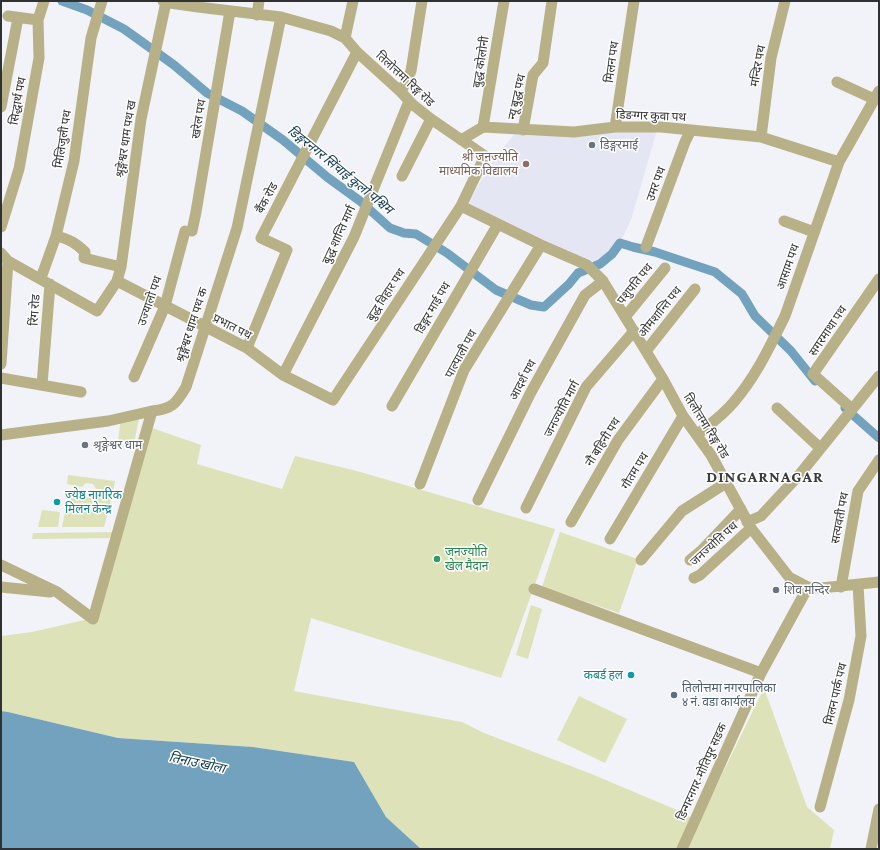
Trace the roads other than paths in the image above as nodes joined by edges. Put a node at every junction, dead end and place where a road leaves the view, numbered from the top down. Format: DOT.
graph roads {
  1 [pos="44,1"];
  2 [pos="102,1"];
  3 [pos="259,1"];
  4 [pos="353,1"];
  5 [pos="422,1"];
  6 [pos="504,1"];
  7 [pos="552,1"];
  8 [pos="634,1"];
  9 [pos="786,1"];
  10 [pos="167,2"];
  11 [pos="199,4"];
  12 [pos="230,11"];
  13 [pos="257,15"];
  14 [pos="39,17"];
  15 [pos="281,17"];
  16 [pos="345,38"];
  17 [pos="357,52"];
  18 [pos="837,82"];
  19 [pos="401,92"];
  20 [pos="877,95"];
  21 [pos="408,101"];
  22 [pos="1,107"];
  23 [pos="431,120"];
  24 [pos="483,127"];
  25 [pos="615,127"];
  26 [pos="523,130"];
  27 [pos="691,130"];
  28 [pos="761,136"];
  29 [pos="461,140"];
  30 [pos="839,162"];
  31 [pos="402,176"];
  32 [pos="461,206"];
  33 [pos="784,221"];
  34 [pos="498,224"];
  35 [pos="1,227"];
  36 [pos="188,231"];
  37 [pos="814,232"];
  38 [pos="56,236"];
  39 [pos="542,245"];
  40 [pos="646,247"];
  41 [pos="4,257"];
  42 [pos="121,267"];
  43 [pos="665,268"];
  44 [pos="879,279"];
  45 [pos="45,281"];
  46 [pos="117,281"];
  47 [pos="603,281"];
  48 [pos="695,289"];
  49 [pos="165,306"];
  50 [pos="625,317"];
  51 [pos="205,328"];
  52 [pos="634,331"];
  53 [pos="247,348"];
  54 [pos="646,351"];
  55 [pos="1,364"];
  56 [pos="283,375"];
  57 [pos="879,376"];
  58 [pos="134,377"];
  59 [pos="1,378"];
  60 [pos="663,379"];
  61 [pos="42,385"];
  62 [pos="81,392"];
  63 [pos="333,400"];
  64 [pos="392,406"];
  65 [pos="777,408"];
  66 [pos="152,411"];
  67 [pos="850,411"];
  68 [pos="682,416"];
  69 [pos="1,435"];
  70 [pos="697,435"];
  71 [pos="820,448"];
  72 [pos="879,460"];
  73 [pos="726,483"];
  74 [pos="420,484"];
  75 [pos="478,500"];
  76 [pos="526,508"];
  77 [pos="741,509"];
  78 [pos="571,522"];
  79 [pos="749,525"];
  80 [pos="610,539"];
  81 [pos="641,560"];
  82 [pos="690,560"];
  83 [pos="1,565"];
  84 [pos="694,578"];
  85 [pos="879,582"];
  86 [pos="858,585"];
  87 [pos="1,587"];
  88 [pos="808,587"];
  89 [pos="841,587"];
  90 [pos="534,589"];
  91 [pos="57,592"];
  92 [pos="760,673"];
  93 [pos="820,807"];
  94 [pos="879,809"];
  95 [pos="683,845"];
  96 [pos="871,849"];
  1 -- 14 [label="street, सिद्धार्थ पथ"];
  2 -- 38 [label="street, मिलिजुली पथ"];
  3 -- 13 [label="street"];
  4 -- 16 [label="street"];
  5 -- 19 [label="street"];
  6 -- 24 [label="street, बुद्ध कोलोनी"];
  7 -- 26 [label="street, न्यू बुद्ध पथ"];
  8 -- 25 [label="street, मिलन पथ"];
  9 -- 28 [label="street, मन्दिर पथ"];
  10 -- 11 [label="street, तिलोत्तमा रिङ्ग रोड"];
  10 -- 42 [label="street, श्रृङ्गेश्वर धाम पथ ख"];
  11 -- 12 [label="street, तिलोत्तमा रिङ्ग रोड"];
  12 -- 13 [label="street, तिलोत्तमा रिङ्ग रोड"];
  12 -- 36 [label="street, खरेल पथ"];
  13 -- 15 [label="street, तिलोत्तमा रिङ्ग रोड"];
  14 -- 22 [label="street, सिद्धार्थ पथ"];
  14 -- 35 [label="street, सिद्धार्थ पथ"];
  15 -- 16 [label="street, तिलोत्तमा रिङ्ग रोड"];
  15 -- 51 [label="street, श्रृङ्गेश्वर धाम पथ क"];
  16 -- 17 [label="street, तिलोत्तमा रिङ्ग रोड"];
  17 -- 19 [label="street, तिलोत्तमा रिङ्ग रोड"];
  17 -- 53 [label="street, बैंक रोड"];
  18 -- 20 [label="street"];
  19 -- 21 [label="street, तिलोत्तमा रिङ्ग रोड"];
  20 -- 30 [label="street, आसाम पथ"];
  21 -- 23 [label="street, तिलोत्तमा रिङ्ग रोड"];
  21 -- 56 [label="street, बुद्ध शान्ति मार्ग"];
  23 -- 29 [label="street, तिलोत्तमा रिङ्ग रोड"];
  23 -- 31 [label="street"];
  24 -- 26 [label="street, डिङग्गर कुवा पथ"];
  24 -- 29 [label="street"];
  25 -- 26 [label="street, डिङग्गर कुवा पथ"];
  25 -- 27 [label="street, डिङग्गर कुवा पथ"];
  27 -- 28 [label="street, डिङग्गर कुवा पथ"];
  27 -- 40 [label="street, उमर पथ"];
  28 -- 30 [label="street, डिङग्गर कुवा पथ"];
  29 -- 32 [label="street, तिलोत्तमा रिङ्ग रोड"];
  30 -- 37 [label="street, आसाम पथ"];
  32 -- 34 [label="street, तिलोत्तमा रिङ्ग रोड"];
  32 -- 63 [label="street, बुद्ध विहार पथ"];
  33 -- 37 [label="street"];
  34 -- 39 [label="street, तिलोत्तमा रिङ्ग रोड"];
  34 -- 64 [label="street, डिङ्गर माई पथ"];
  36 -- 49 [label="street, उज्यालो पथ"];
  37 -- 70 [label="street, आसाम पथ"];
  38 -- 42 [label="street"];
  38 -- 45 [label="street, मिलिजुली पथ"];
  39 -- 47 [label="street, तिलोत्तमा रिङ्ग रोड"];
  39 -- 74 [label="street, पाल्पाली पथ"];
  41 -- 45 [label="street, रिंग रोड"];
  41 -- 55 [label="street"];
  42 -- 46 [label="street, श्रृङ्गेश्वर धाम पथ ख"];
  43 -- 50 [label="street, पशुपति पथ"];
  44 -- 67 [label="street, सगरमाथा पथ"];
  45 -- 46 [label="street, श्रृङ्गेश्वर धाम पथ ख"];
  45 -- 61 [label="street, रिंग रोड"];
  46 -- 49 [label="street, प्रभात पथ"];
  47 -- 50 [label="street, तिलोत्तमा रिङ्ग रोड"];
  47 -- 75 [label="street, आदर्श पथ"];
  48 -- 54 [label="street, ओमशान्ति पथ"];
  49 -- 51 [label="street, प्रभात पथ"];
  49 -- 58 [label="street, उज्यालो पथ"];
  50 -- 52 [label="street, तिलोत्तमा रिङ्ग रोड"];
  51 -- 53 [label="street, प्रभात पथ"];
  51 -- 66 [label="street, श्रृङ्गेश्वर धाम पथ क"];
  52 -- 54 [label="street, तिलोत्तमा रिङ्ग रोड"];
  52 -- 76 [label="street, जनज्योति मार्ग"];
  53 -- 56 [label="street, प्रभात पथ"];
  54 -- 60 [label="street, तिलोत्तमा रिङ्ग रोड"];
  56 -- 63 [label="street, प्रभात पथ"];
  57 -- 67 [label="street, जनज्योति पथ"];
  59 -- 61 [label="street"];
  60 -- 68 [label="street, तिलोत्तमा रिङ्ग रोड"];
  60 -- 78 [label="street, नौ बहिनी पथ"];
  61 -- 62 [label="street"];
  65 -- 71 [label="street"];
  66 -- 69 [label="street, श्रृङ्गेश्वर धाम पथ क"];
  66 -- 91 [label="street"];
  67 -- 71 [label="street, जनज्योति पथ"];
  68 -- 70 [label="street, तिलोत्तमा रिङ्ग रोड"];
  68 -- 80 [label="street, गौतम पथ"];
  70 -- 73 [label="street, तिलोत्तमा रिङ्ग रोड"];
  71 -- 79 [label="street, जनज्योति पथ"];
  72 -- 89 [label="street, सत्यवती पथ"];
  73 -- 77 [label="street, तिलोत्तमा रिङ्ग रोड"];
  73 -- 81 [label="street"];
  77 -- 79 [label="street, तिलोत्तमा रिङ्ग रोड"];
  77 -- 82 [label="street"];
  79 -- 84 [label="street, जनज्योति पथ"];
  79 -- 88 [label="street, तिलोत्तमा रिङ्ग रोड"];
  83 -- 91 [label="street"];
  85 -- 86 [label="street, तिलोत्तमा रिङ्ग रोड"];
  86 -- 89 [label="street, तिलोत्तमा रिङ्ग रोड"];
  86 -- 93 [label="street, मिलन पार्क पथ"];
  87 -- 91 [label="street"];
  88 -- 89 [label="street, तिलोत्तमा रिङ्ग रोड"];
  88 -- 92 [label="street, डिन्गरनगर-मोतिपुर सडक"];
  90 -- 92 [label="street"];
  92 -- 95 [label="street, डिन्गरनगर-मोतिपुर सडक"];
  94 -- 96 [label="street"];
}
